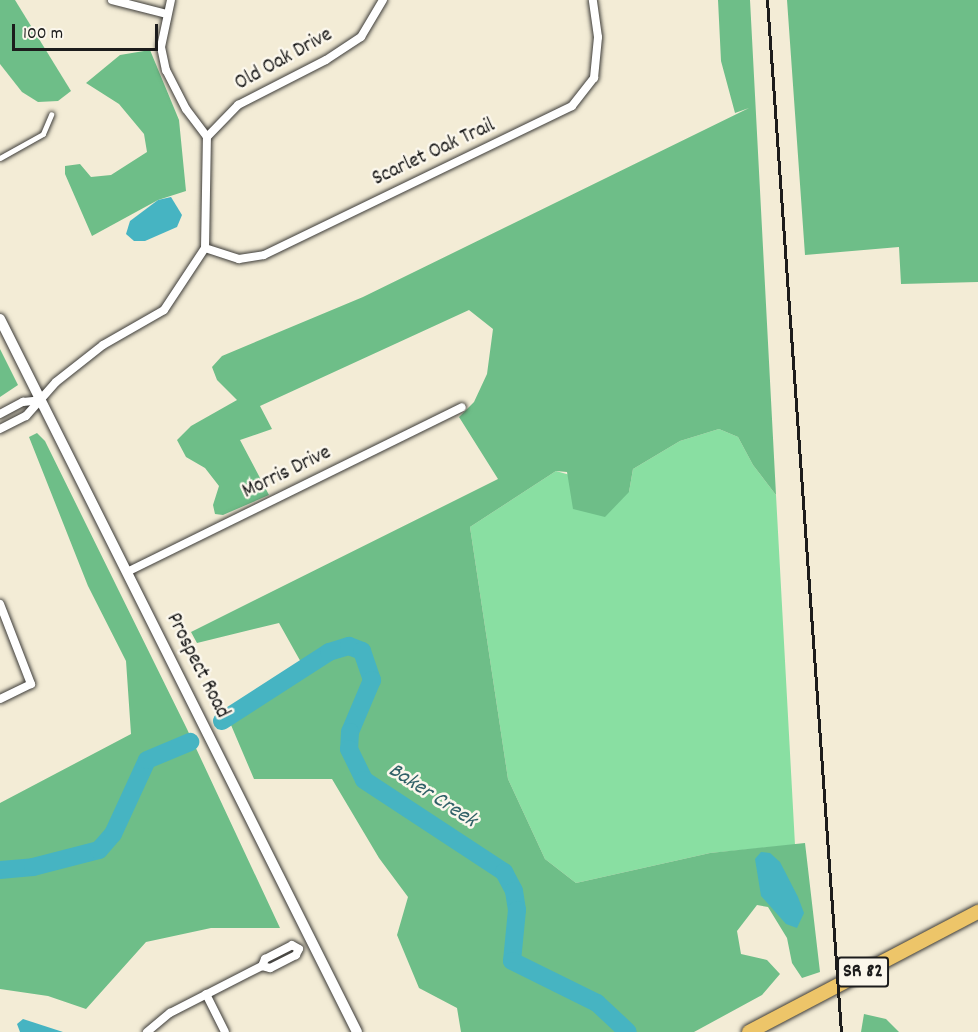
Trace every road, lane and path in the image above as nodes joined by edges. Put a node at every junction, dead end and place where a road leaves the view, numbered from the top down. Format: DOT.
graph roads {
  1 [pos="112,0"];
  2 [pos="171,0"];
  3 [pos="383,0"];
  4 [pos="593,0"];
  5 [pos="166,14"];
  6 [pos="51,115"];
  7 [pos="207,137"];
  8 [pos="0,158"];
  9 [pos="205,248"];
  10 [pos="0,319"];
  11 [pos="40,400"];
  12 [pos="462,407"];
  13 [pos="0,414"];
  14 [pos="0,429"];
  15 [pos="127,572"];
  16 [pos="0,604"];
  17 [pos="0,699"];
  18 [pos="978,912"];
  19 [pos="312,942"];
  20 [pos="207,994"];
  21 [pos="147,1032"];
  22 [pos="225,1032"];
  23 [pos="357,1032"];
  24 [pos="749,1032"];
  1 -- 5 [label="street"];
  2 -- 5 [label="street"];
  3 -- 7 [label="street, Old Oak Drive"];
  4 -- 9 [label="street, Scarlet Oak Trail"];
  5 -- 7 [label="street"];
  6 -- 8 [label="lane"];
  7 -- 9 [label="street"];
  9 -- 11 [label="street"];
  10 -- 11 [label="street, Prospect Road"];
  11 -- 13 [label="street"];
  11 -- 14 [label="street"];
  11 -- 15 [label="street, Prospect Road"];
  12 -- 15 [label="street, Morris Drive"];
  15 -- 19 [label="street, Prospect Road"];
  16 -- 17 [label="street"];
  18 -- 24 [label="main road, SR 82"];
  19 -- 20 [label="street"];
  19 -- 23 [label="street, Prospect Road"];
  20 -- 21 [label="street"];
  20 -- 22 [label="street"];
}
